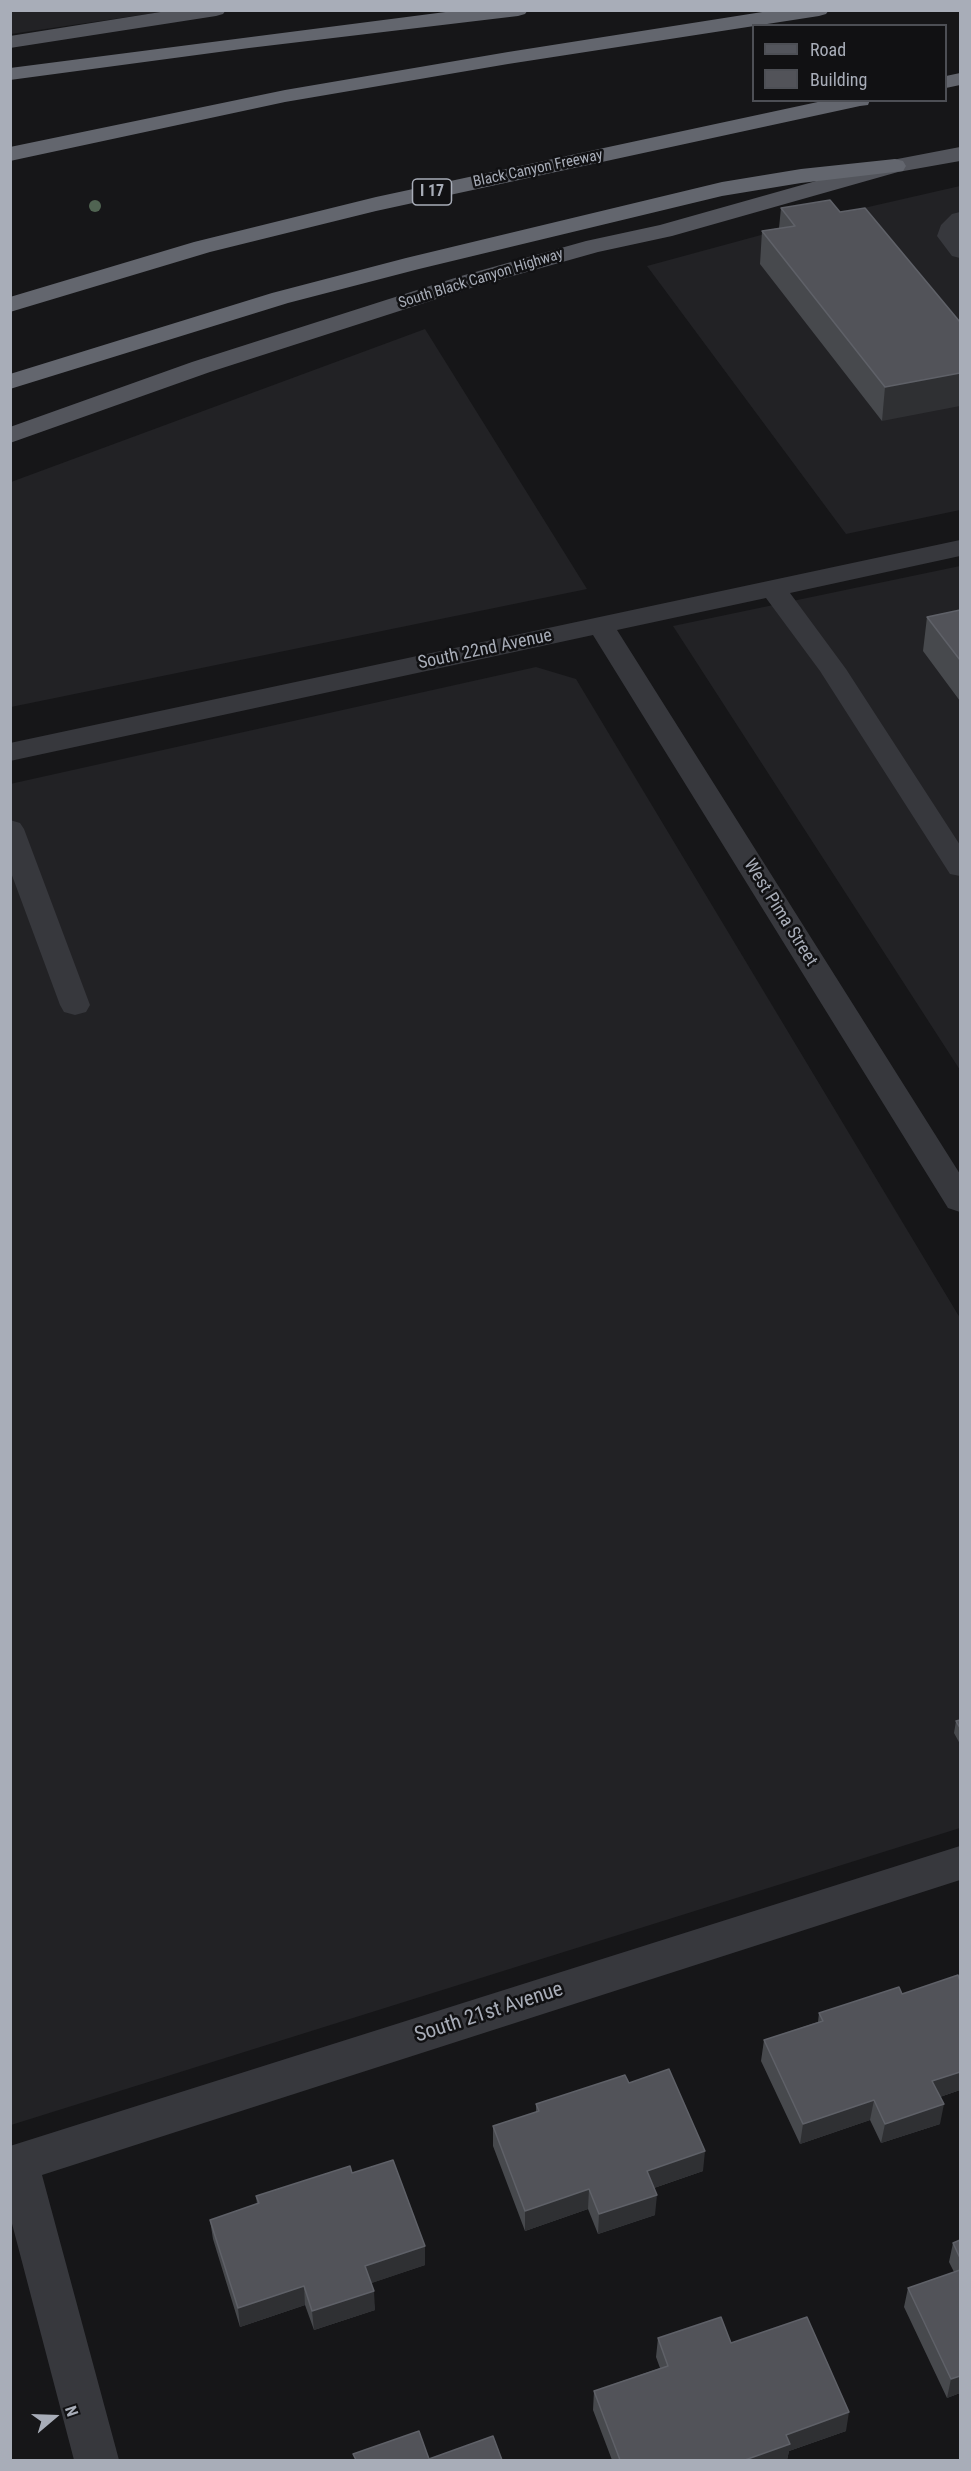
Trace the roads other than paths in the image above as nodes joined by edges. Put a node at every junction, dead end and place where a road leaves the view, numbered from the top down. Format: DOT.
graph roads {
  1 [pos="216,10"];
  2 [pos="518,10"];
  3 [pos="819,10"];
  4 [pos="10,42"];
  5 [pos="10,74"];
  6 [pos="851,102"];
  7 [pos="10,154"];
  8 [pos="960,154"];
  9 [pos="895,166"];
  10 [pos="960,219"];
  11 [pos="960,250"];
  12 [pos="10,305"];
  13 [pos="10,382"];
  14 [pos="10,436"];
  15 [pos="960,548"];
  16 [pos="773,588"];
  17 [pos="600,625"];
  18 [pos="10,752"];
  19 [pos="10,829"];
  20 [pos="960,867"];
  21 [pos="75,1005"];
  22 [pos="960,1200"];
  23 [pos="960,1863"];
  24 [pos="96,2460"];
  1 -- 4 [label="main road"];
  2 -- 5 [label="highway"];
  3 -- 7 [label="highway"];
  6 -- 12 [label="highway, Black Canyon Freeway / I 17"];
  8 -- 9 [label="main road, South Black Canyon Highway"];
  9 -- 13 [label="highway"];
  9 -- 14 [label="main road, South Black Canyon Highway"];
  10 -- 11 [label="street"];
  15 -- 16 [label="street, South 22nd Avenue"];
  16 -- 17 [label="street, South 22nd Avenue"];
  16 -- 20 [label="street"];
  17 -- 18 [label="street, South 22nd Avenue"];
  17 -- 22 [label="street, West Pima Street"];
  19 -- 21 [label="street"];
  23 -- 24 [label="street, South 21st Avenue"];
}
